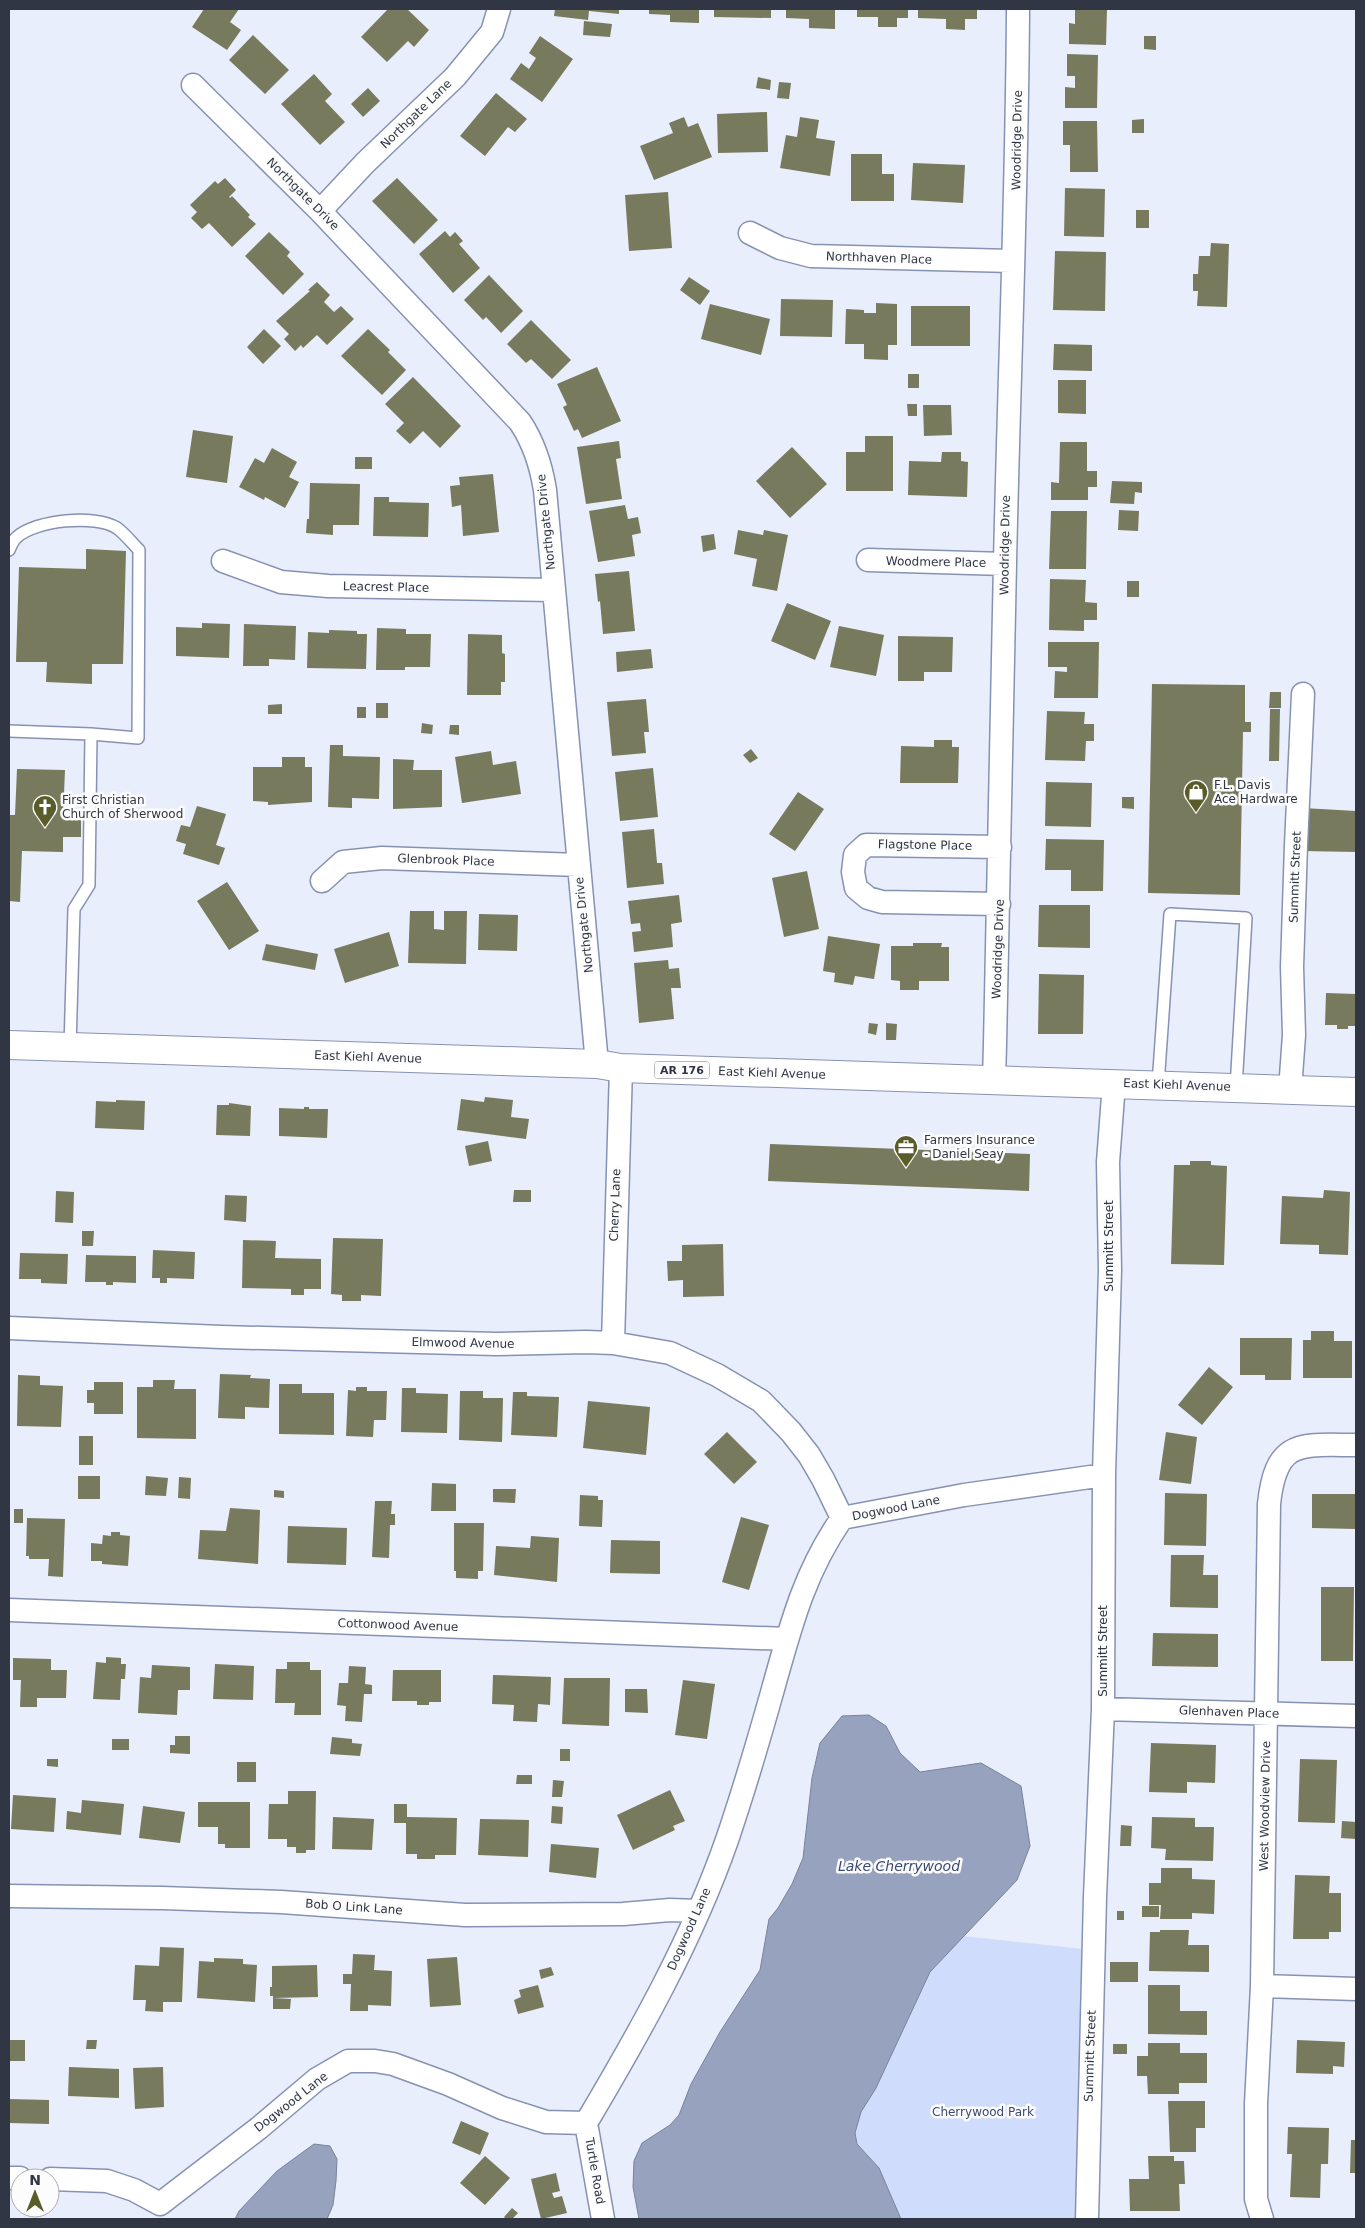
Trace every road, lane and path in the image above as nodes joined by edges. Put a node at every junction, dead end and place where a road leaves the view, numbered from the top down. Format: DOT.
graph roads {
  1 [pos="499,9"];
  2 [pos="1018,9"];
  3 [pos="193,85"];
  4 [pos="320,210"];
  5 [pos="750,232"];
  6 [pos="1012,261"];
  7 [pos="9,550"];
  8 [pos="868,560"];
  9 [pos="223,561"];
  10 [pos="1005,564"];
  11 [pos="553,590"];
  12 [pos="1303,694"];
  13 [pos="9,731"];
  14 [pos="91,734"];
  15 [pos="1000,847"];
  16 [pos="578,865"];
  17 [pos="322,881"];
  18 [pos="999,904"];
  19 [pos="9,1045"];
  20 [pos="70,1047"];
  21 [pos="609,1066"];
  22 [pos="994,1080"];
  23 [pos="1114,1083"];
  24 [pos="1158,1085"];
  25 [pos="1236,1088"];
  26 [pos="1290,1090"];
  27 [pos="1356,1092"];
  28 [pos="9,1328"];
  29 [pos="613,1343"];
  30 [pos="1350,1445"];
  31 [pos="1104,1475"];
  32 [pos="842,1518"];
  33 [pos="9,1610"];
  34 [pos="787,1639"];
  35 [pos="1103,1708"];
  36 [pos="1267,1713"];
  37 [pos="1356,1716"];
  38 [pos="9,1896"];
  39 [pos="698,1911"];
  40 [pos="1262,1986"];
  41 [pos="1356,1989"];
  42 [pos="586,2123"];
  43 [pos="60,2179"];
  44 [pos="162,2212"];
  45 [pos="603,2219"];
  46 [pos="1087,2219"];
  47 [pos="1262,2219"];
  1 -- 4 [label="street, Northgate Lane"];
  2 -- 6 [label="street, Woodridge Drive"];
  3 -- 4 [label="street, Northgate Drive"];
  4 -- 11 [label="street, Northgate Drive"];
  5 -- 6 [label="street, Northhaven Place"];
  6 -- 10 [label="street, Woodridge Drive"];
  7 -- 14 [label="lane"];
  8 -- 10 [label="street, Woodmere Place"];
  9 -- 11 [label="street, Leacrest Place"];
  10 -- 15 [label="street, Woodridge Drive"];
  11 -- 16 [label="street, Northgate Drive"];
  12 -- 26 [label="street, Summitt Street"];
  13 -- 14 [label="lane"];
  14 -- 20 [label="lane"];
  15 -- 18 [label="street, Woodridge Drive"];
  15 -- 18 [label="street, Flagstone Place"];
  16 -- 17 [label="street, Glenbrook Place"];
  16 -- 21 [label="street, Northgate Drive"];
  18 -- 22 [label="street, Woodridge Drive"];
  19 -- 20 [label="main road, East Kiehl Avenue / AR 176"];
  20 -- 21 [label="main road, East Kiehl Avenue / AR 176"];
  21 -- 22 [label="main road, East Kiehl Avenue / AR 176"];
  21 -- 29 [label="street, Cherry Lane"];
  22 -- 23 [label="main road, East Kiehl Avenue / AR 176"];
  23 -- 24 [label="main road, East Kiehl Avenue / AR 176"];
  23 -- 31 [label="street, Summitt Street"];
  24 -- 25 [label="main road, East Kiehl Avenue / AR 176"];
  24 -- 25 [label="lane"];
  25 -- 26 [label="main road, East Kiehl Avenue / AR 176"];
  26 -- 27 [label="main road, East Kiehl Avenue / AR 176"];
  28 -- 29 [label="street, Elmwood Avenue"];
  29 -- 32 [label="street, Elmwood Avenue"];
  30 -- 36 [label="street, West Woodview Drive"];
  31 -- 32 [label="street, Dogwood Lane"];
  31 -- 35 [label="street, Summitt Street"];
  32 -- 34 [label="street, Dogwood Lane"];
  33 -- 34 [label="street, Cottonwood Avenue"];
  34 -- 39 [label="street, Dogwood Lane"];
  35 -- 36 [label="street, Glenhaven Place"];
  35 -- 46 [label="street, Summitt Street"];
  36 -- 37 [label="street, Glenhaven Place"];
  36 -- 40 [label="street, West Woodview Drive"];
  38 -- 39 [label="street, Bob O Link Lane"];
  39 -- 42 [label="street, Dogwood Lane"];
  40 -- 41 [label="street"];
  40 -- 47 [label="street, West Woodview Drive"];
  42 -- 44 [label="street, Dogwood Lane"];
  42 -- 45 [label="street, Turtle Road"];
  43 -- 44 [label="street"];
}
